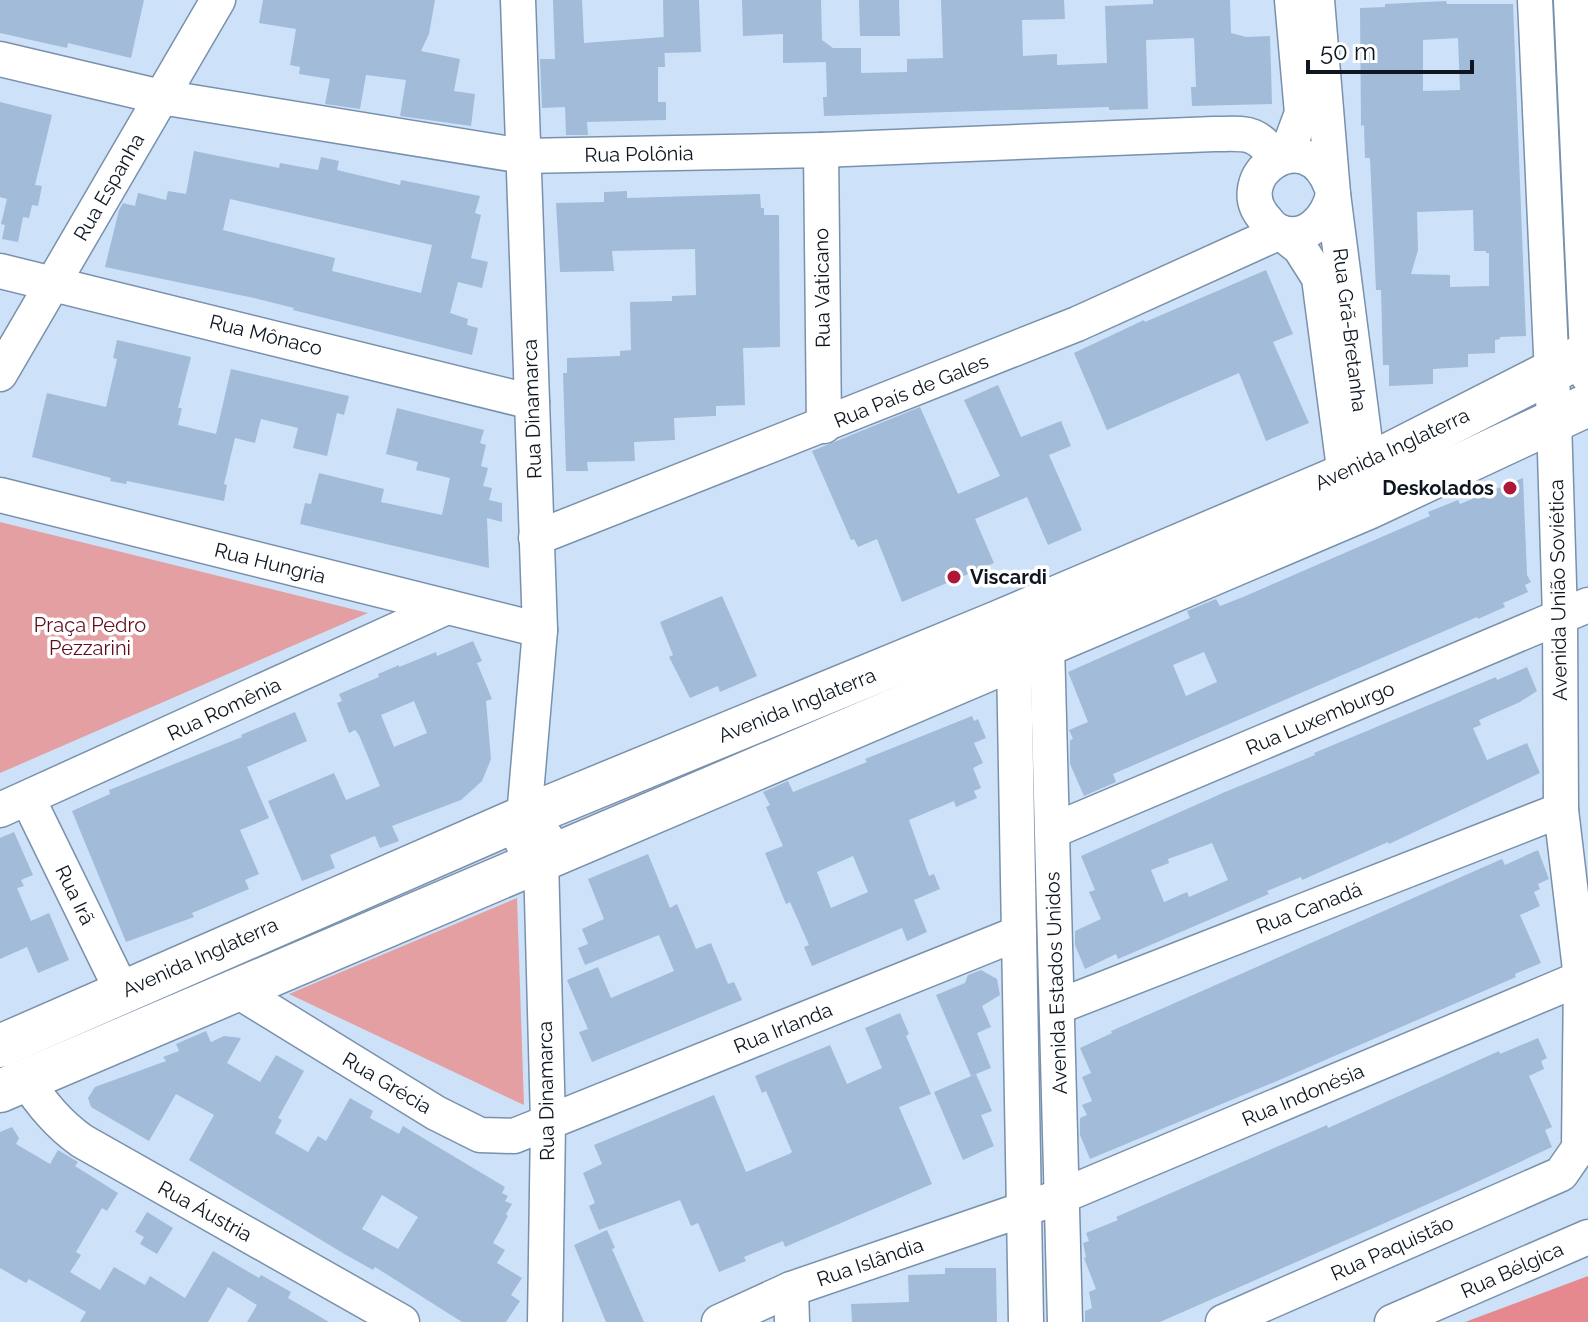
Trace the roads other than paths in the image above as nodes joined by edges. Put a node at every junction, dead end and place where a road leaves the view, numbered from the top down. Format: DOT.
graph roads {
  1 [pos="218,0"];
  2 [pos="518,0"];
  3 [pos="1292,0"];
  4 [pos="1317,0"];
  5 [pos="1535,0"];
  6 [pos="1571,0"];
  7 [pos="0,59"];
  8 [pos="161,97"];
  9 [pos="821,150"];
  10 [pos="523,156"];
  11 [pos="1281,157"];
  12 [pos="1332,190"];
  13 [pos="1280,232"];
  14 [pos="0,271"];
  15 [pos="54,282"];
  16 [pos="1578,363"];
  17 [pos="0,374"];
  18 [pos="532,402"];
  19 [pos="1571,412"];
  20 [pos="824,426"];
  21 [pos="1360,489"];
  22 [pos="0,495"];
  23 [pos="536,538"];
  24 [pos="379,590"];
  25 [pos="447,607"];
  26 [pos="1574,611"];
  27 [pos="540,630"];
  28 [pos="1023,633"];
  29 [pos="368,643"];
  30 [pos="14,804"];
  31 [pos="1561,810"];
  32 [pos="524,817"];
  33 [pos="1052,831"];
  34 [pos="541,860"];
  35 [pos="1019,933"];
  36 [pos="1581,978"];
  37 [pos="236,990"];
  38 [pos="122,991"];
  39 [pos="1057,1007"];
  40 [pos="143,1031"];
  41 [pos="0,1046"];
  42 [pos="13,1085"];
  43 [pos="548,1123"];
  44 [pos="1561,1174"];
  45 [pos="1062,1196"];
  46 [pos="1024,1209"];
  47 [pos="1588,1237"];
  48 [pos="791,1306"];
  49 [pos="402,1322"];
  50 [pos="545,1322"];
  51 [pos="719,1322"];
  52 [pos="1026,1322"];
  53 [pos="1065,1322"];
  54 [pos="1223,1322"];
  55 [pos="1392,1322"];
  1 -- 8 [label="street, Rua Espanha"];
  2 -- 10 [label="street, Rua Dinamarca"];
  3 -- 11 [label="street"];
  4 -- 12 [label="street, Rua Grã-Bretanha"];
  5 -- 16 [label="street, Avenida União Soviética"];
  6 -- 16 [label="street, Avenida União Soviética"];
  7 -- 8 [label="street, Rua Polônia"];
  8 -- 10 [label="street, Rua Polônia"];
  8 -- 15 [label="street, Rua Espanha"];
  9 -- 10 [label="street, Rua Polônia"];
  9 -- 11 [label="street, Rua Polônia"];
  9 -- 20 [label="street, Rua Vaticano"];
  10 -- 18 [label="street, Rua Dinamarca"];
  11 -- 12 [label="street"];
  11 -- 13 [label="street"];
  12 -- 13 [label="street"];
  12 -- 21 [label="street, Rua Grã-Bretanha"];
  13 -- 20 [label="street, Rua País de Gales"];
  13 -- 21 [label="street, Rua Grã-Bretanha"];
  14 -- 15 [label="street, Rua Mônaco"];
  15 -- 17 [label="street, Rua Espanha"];
  15 -- 18 [label="street, Rua Mônaco"];
  16 -- 19 [label="street, Avenida União Soviética"];
  16 -- 21 [label="main road, Avenida Inglaterra"];
  18 -- 23 [label="street, Rua Dinamarca"];
  19 -- 21 [label="main road, Avenida Inglaterra"];
  19 -- 26 [label="street, Avenida União Soviética"];
  20 -- 23 [label="street, Rua País de Gales"];
  21 -- 28 [label="main road, Avenida Inglaterra"];
  22 -- 24 [label="street, Rua Hungria"];
  23 -- 27 [label="street, Rua Dinamarca"];
  24 -- 25 [label="street, Rua Hungria"];
  24 -- 29 [label="street"];
  25 -- 27 [label="street, Rua Hungria"];
  25 -- 29 [label="street, Rua Romênia"];
  26 -- 31 [label="street, Avenida União Soviética"];
  26 -- 33 [label="street, Rua Luxemburgo"];
  27 -- 32 [label="street, Rua Dinamarca"];
  28 -- 32 [label="main road, Avenida Inglaterra"];
  28 -- 33 [label="street, Avenida Estados Unidos"];
  28 -- 34 [label="main road, Avenida Inglaterra"];
  28 -- 35 [label="street, Avenida Estados Unidos"];
  29 -- 30 [label="street, Rua Romênia"];
  30 -- 38 [label="street, Rua Irã"];
  31 -- 36 [label="street, Avenida União Soviética"];
  31 -- 39 [label="street, Rua Canadá"];
  32 -- 34 [label="street, Rua Dinamarca"];
  32 -- 38 [label="main road, Avenida Inglaterra"];
  33 -- 39 [label="street, Avenida Estados Unidos"];
  34 -- 37 [label="main road, Avenida Inglaterra"];
  34 -- 43 [label="street, Rua Dinamarca"];
  35 -- 43 [label="street, Rua Irlanda"];
  35 -- 46 [label="street, Avenida Estados Unidos"];
  36 -- 44 [label="street, Avenida União Soviética"];
  36 -- 45 [label="street, Rua Indonésia"];
  37 -- 40 [label="main road, Avenida Inglaterra"];
  37 -- 43 [label="street, Rua Grécia"];
  38 -- 40 [label="street, Rua Irã"];
  38 -- 41 [label="main road, Avenida Inglaterra"];
  39 -- 45 [label="street, Avenida Estados Unidos"];
  40 -- 42 [label="main road, Avenida Inglaterra"];
  42 -- 49 [label="street, Rua Áustria"];
  43 -- 50 [label="street, Rua Dinamarca"];
  44 -- 54 [label="street, Rua Paquistão"];
  45 -- 46 [label="street, Rua Indonésia"];
  45 -- 53 [label="street, Avenida Estados Unidos"];
  46 -- 48 [label="street, Rua Islândia"];
  46 -- 52 [label="street, Avenida Estados Unidos"];
  47 -- 55 [label="street, Rua Bélgica"];
  48 -- 51 [label="street, Rua Islândia"];
}
